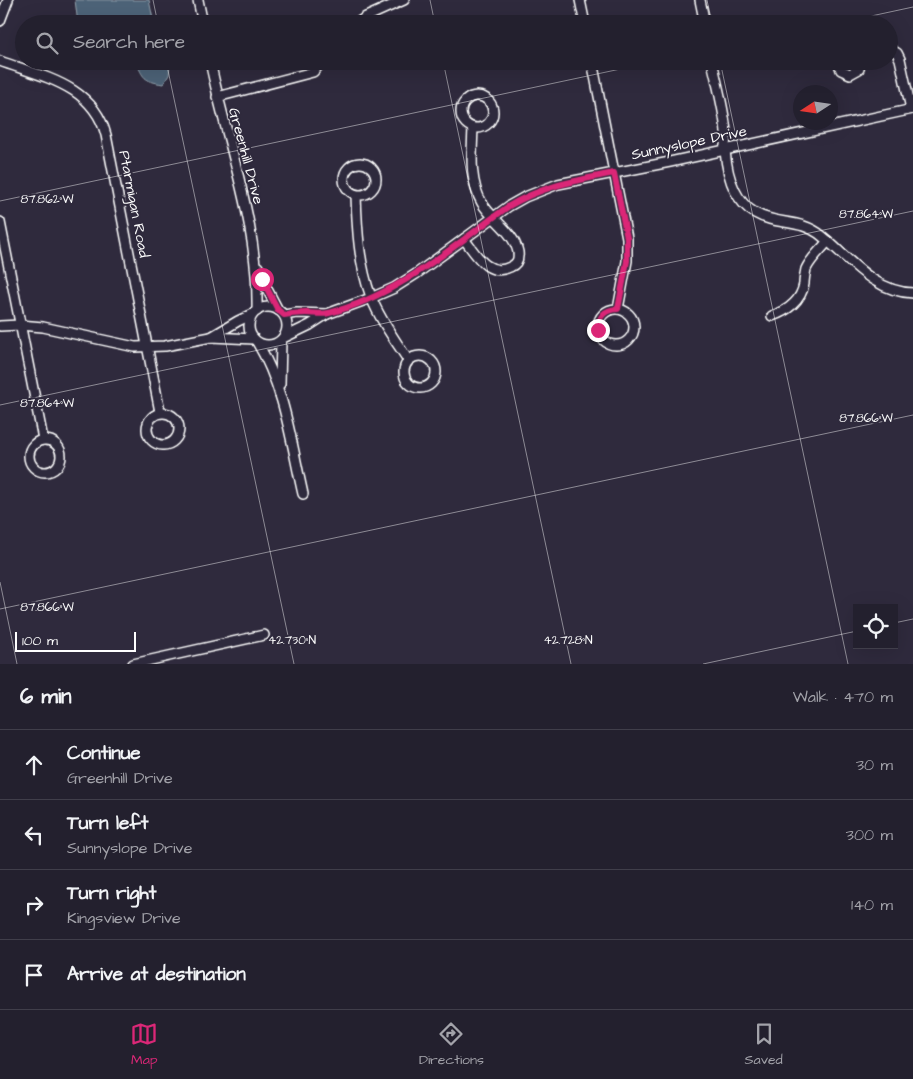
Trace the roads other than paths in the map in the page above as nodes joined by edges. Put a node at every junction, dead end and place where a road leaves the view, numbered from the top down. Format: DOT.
graph roads {
  1 [pos="8,0"];
  2 [pos="198,0"];
  3 [pos="404,0"];
  4 [pos="580,0"];
  5 [pos="700,0"];
  6 [pos="201,15"];
  7 [pos="370,15"];
  8 [pos="583,15"];
  9 [pos="703,15"];
  10 [pos="0,21"];
  11 [pos="898,55"];
  12 [pos="0,61"];
  13 [pos="15,67"];
  14 [pos="23,70"];
  15 [pos="212,70"];
  16 [pos="315,70"];
  17 [pos="594,70"];
  18 [pos="714,70"];
  19 [pos="841,70"];
  20 [pos="857,70"];
  21 [pos="217,97"];
  22 [pos="912,109"];
  23 [pos="473,128"];
  24 [pos="724,150"];
  25 [pos="614,173"];
  26 [pos="356,195"];
  27 [pos="493,218"];
  28 [pos="0,222"];
  29 [pos="464,239"];
  30 [pos="828,241"];
  31 [pos="255,257"];
  32 [pos="913,294"];
  33 [pos="372,298"];
  34 [pos="618,309"];
  35 [pos="255,313"];
  36 [pos="281,313"];
  37 [pos="327,314"];
  38 [pos="772,316"];
  39 [pos="20,325"];
  40 [pos="0,326"];
  41 [pos="212,337"];
  42 [pos="282,339"];
  43 [pos="256,340"];
  44 [pos="148,347"];
  45 [pos="408,360"];
  46 [pos="280,390"];
  47 [pos="160,412"];
  48 [pos="43,440"];
  49 [pos="302,494"];
  50 [pos="264,635"];
  51 [pos="134,664"];
  1 -- 10 [label="street"];
  2 -- 6 [label="street"];
  3 -- 7 [label="street"];
  4 -- 8 [label="street"];
  5 -- 9 [label="street"];
  11 -- 22 [label="street"];
  12 -- 13 [label="street, Ptarmigan Road"];
  14 -- 44 [label="street, Ptarmigan Road"];
  15 -- 21 [label="street, Greenhill Drive"];
  16 -- 21 [label="street"];
  17 -- 25 [label="street"];
  18 -- 24 [label="street"];
  19 -- 20 [label="street"];
  21 -- 31 [label="street, Greenhill Drive"];
  22 -- 24 [label="street, Sunnyslope Drive"];
  23 -- 27 [label="street"];
  24 -- 25 [label="street, Sunnyslope Drive"];
  24 -- 30 [label="street"];
  25 -- 27 [label="street, Sunnyslope Drive"];
  25 -- 34 [label="street"];
  26 -- 33 [label="street"];
  27 -- 29 [label="street, Sunnyslope Drive"];
  27 -- 29 [label="street"];
  28 -- 39 [label="street"];
  29 -- 33 [label="street, Sunnyslope Drive"];
  30 -- 32 [label="street"];
  30 -- 38 [label="street"];
  31 -- 35 [label="street, Greenhill Drive"];
  31 -- 36 [label="street, Greenhill Drive"];
  33 -- 37 [label="street, Sunnyslope Drive"];
  33 -- 45 [label="street"];
  34 -- 34 [label="street"];
  35 -- 36 [label="street"];
  35 -- 41 [label="street"];
  35 -- 43 [label="street"];
  36 -- 37 [label="street, Sunnyslope Drive"];
  36 -- 42 [label="street"];
  37 -- 42 [label="street, Sunnyslope Drive"];
  39 -- 40 [label="street"];
  39 -- 44 [label="street"];
  39 -- 48 [label="street"];
  41 -- 43 [label="street"];
  41 -- 44 [label="street"];
  42 -- 43 [label="street"];
  42 -- 46 [label="street"];
  43 -- 46 [label="street"];
  44 -- 47 [label="street, Ptarmigan Road"];
  46 -- 49 [label="street"];
  50 -- 51 [label="street"];
}
